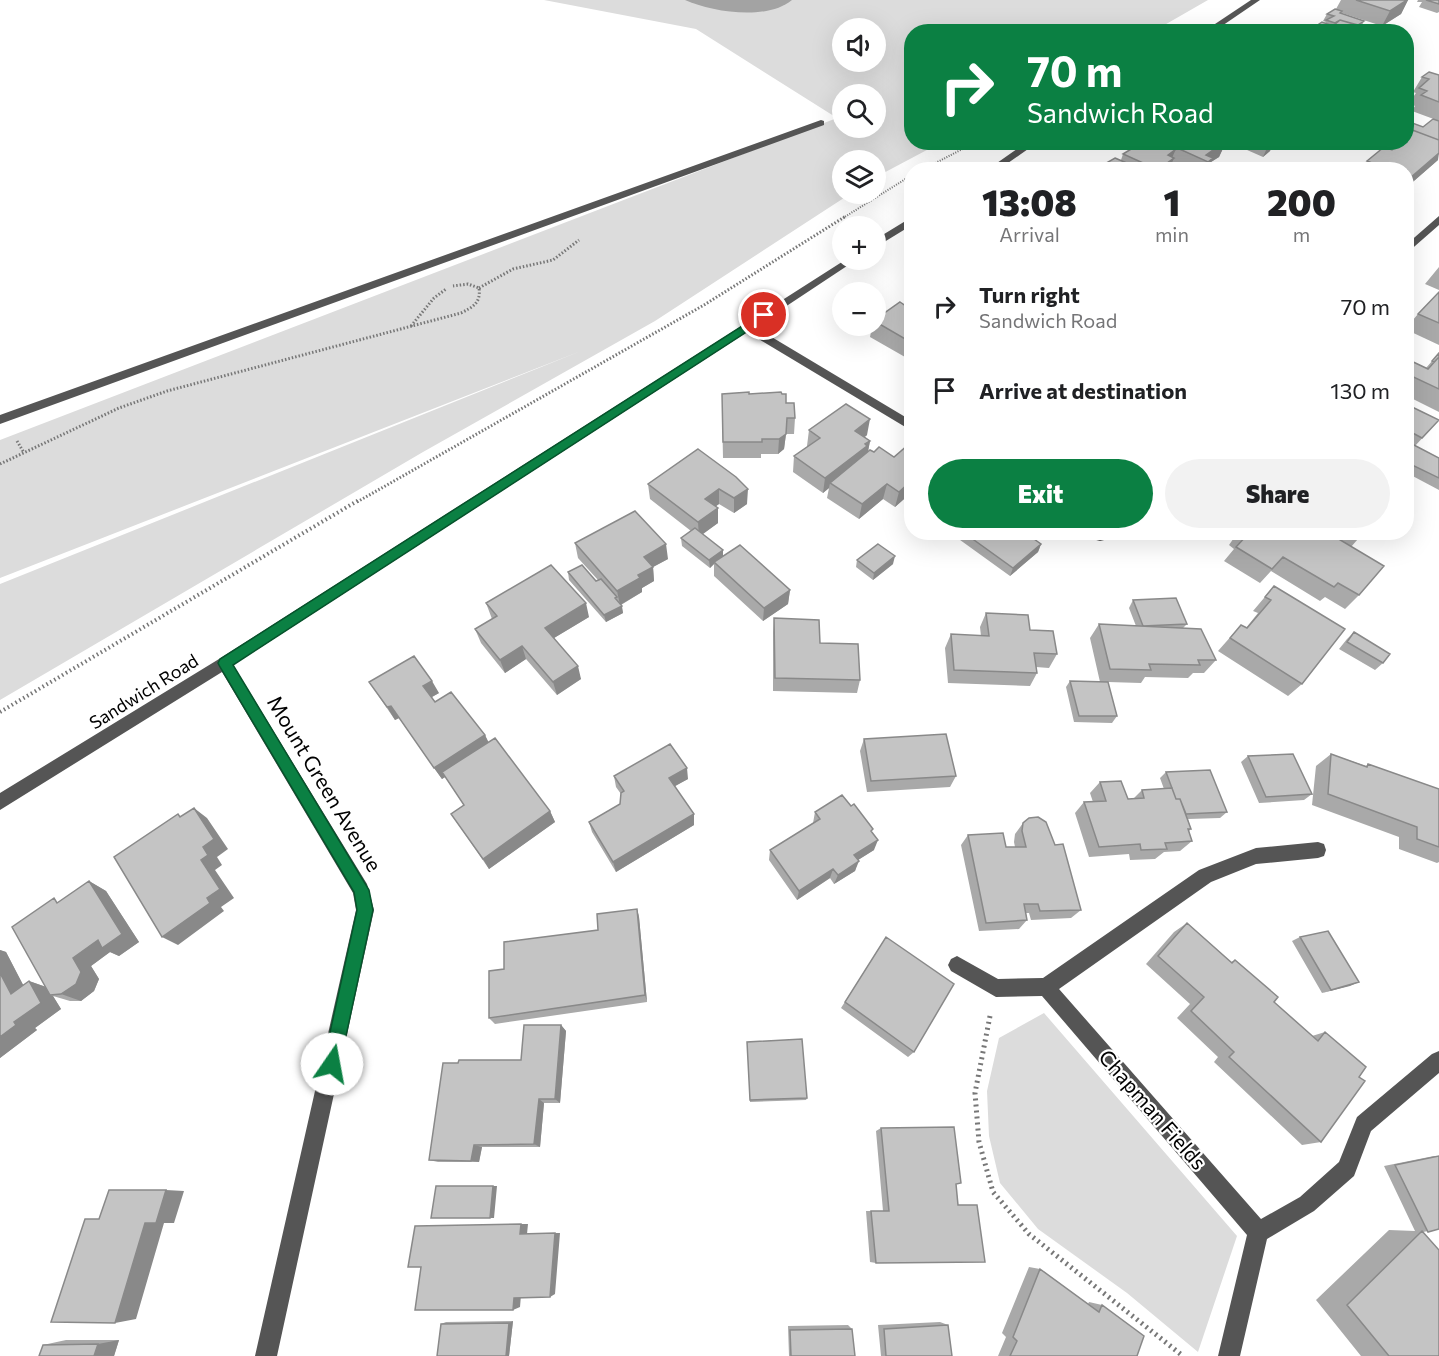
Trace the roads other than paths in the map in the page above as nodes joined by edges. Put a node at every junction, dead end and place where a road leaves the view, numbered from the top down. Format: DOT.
graph roads {
  1 [pos="1256,0"];
  2 [pos="1219,24"];
  3 [pos="821,123"];
  4 [pos="1022,150"];
  5 [pos="1004,162"];
  6 [pos="1439,219"];
  7 [pos="904,225"];
  8 [pos="886,237"];
  9 [pos="1414,243"];
  10 [pos="835,270"];
  11 [pos="747,327"];
  12 [pos="0,420"];
  13 [pos="904,422"];
  14 [pos="224,663"];
  15 [pos="0,802"];
  16 [pos="1318,850"];
  17 [pos="957,965"];
  18 [pos="1046,987"];
  19 [pos="1436,1069"];
  20 [pos="1258,1233"];
  21 [pos="266,1356"];
  22 [pos="1229,1356"];
  1 -- 2 [label="street"];
  3 -- 12 [label="street"];
  4 -- 5 [label="street"];
  6 -- 9 [label="street"];
  7 -- 8 [label="street"];
  10 -- 11 [label="street, Sandwich Road"];
  11 -- 13 [label="street"];
  11 -- 14 [label="street, Sandwich Road"];
  14 -- 15 [label="street, Sandwich Road"];
  14 -- 21 [label="street, Mount Green Avenue"];
  16 -- 18 [label="street"];
  17 -- 18 [label="street"];
  18 -- 20 [label="street, Chapman Fields"];
  19 -- 20 [label="street"];
  20 -- 22 [label="street"];
}
